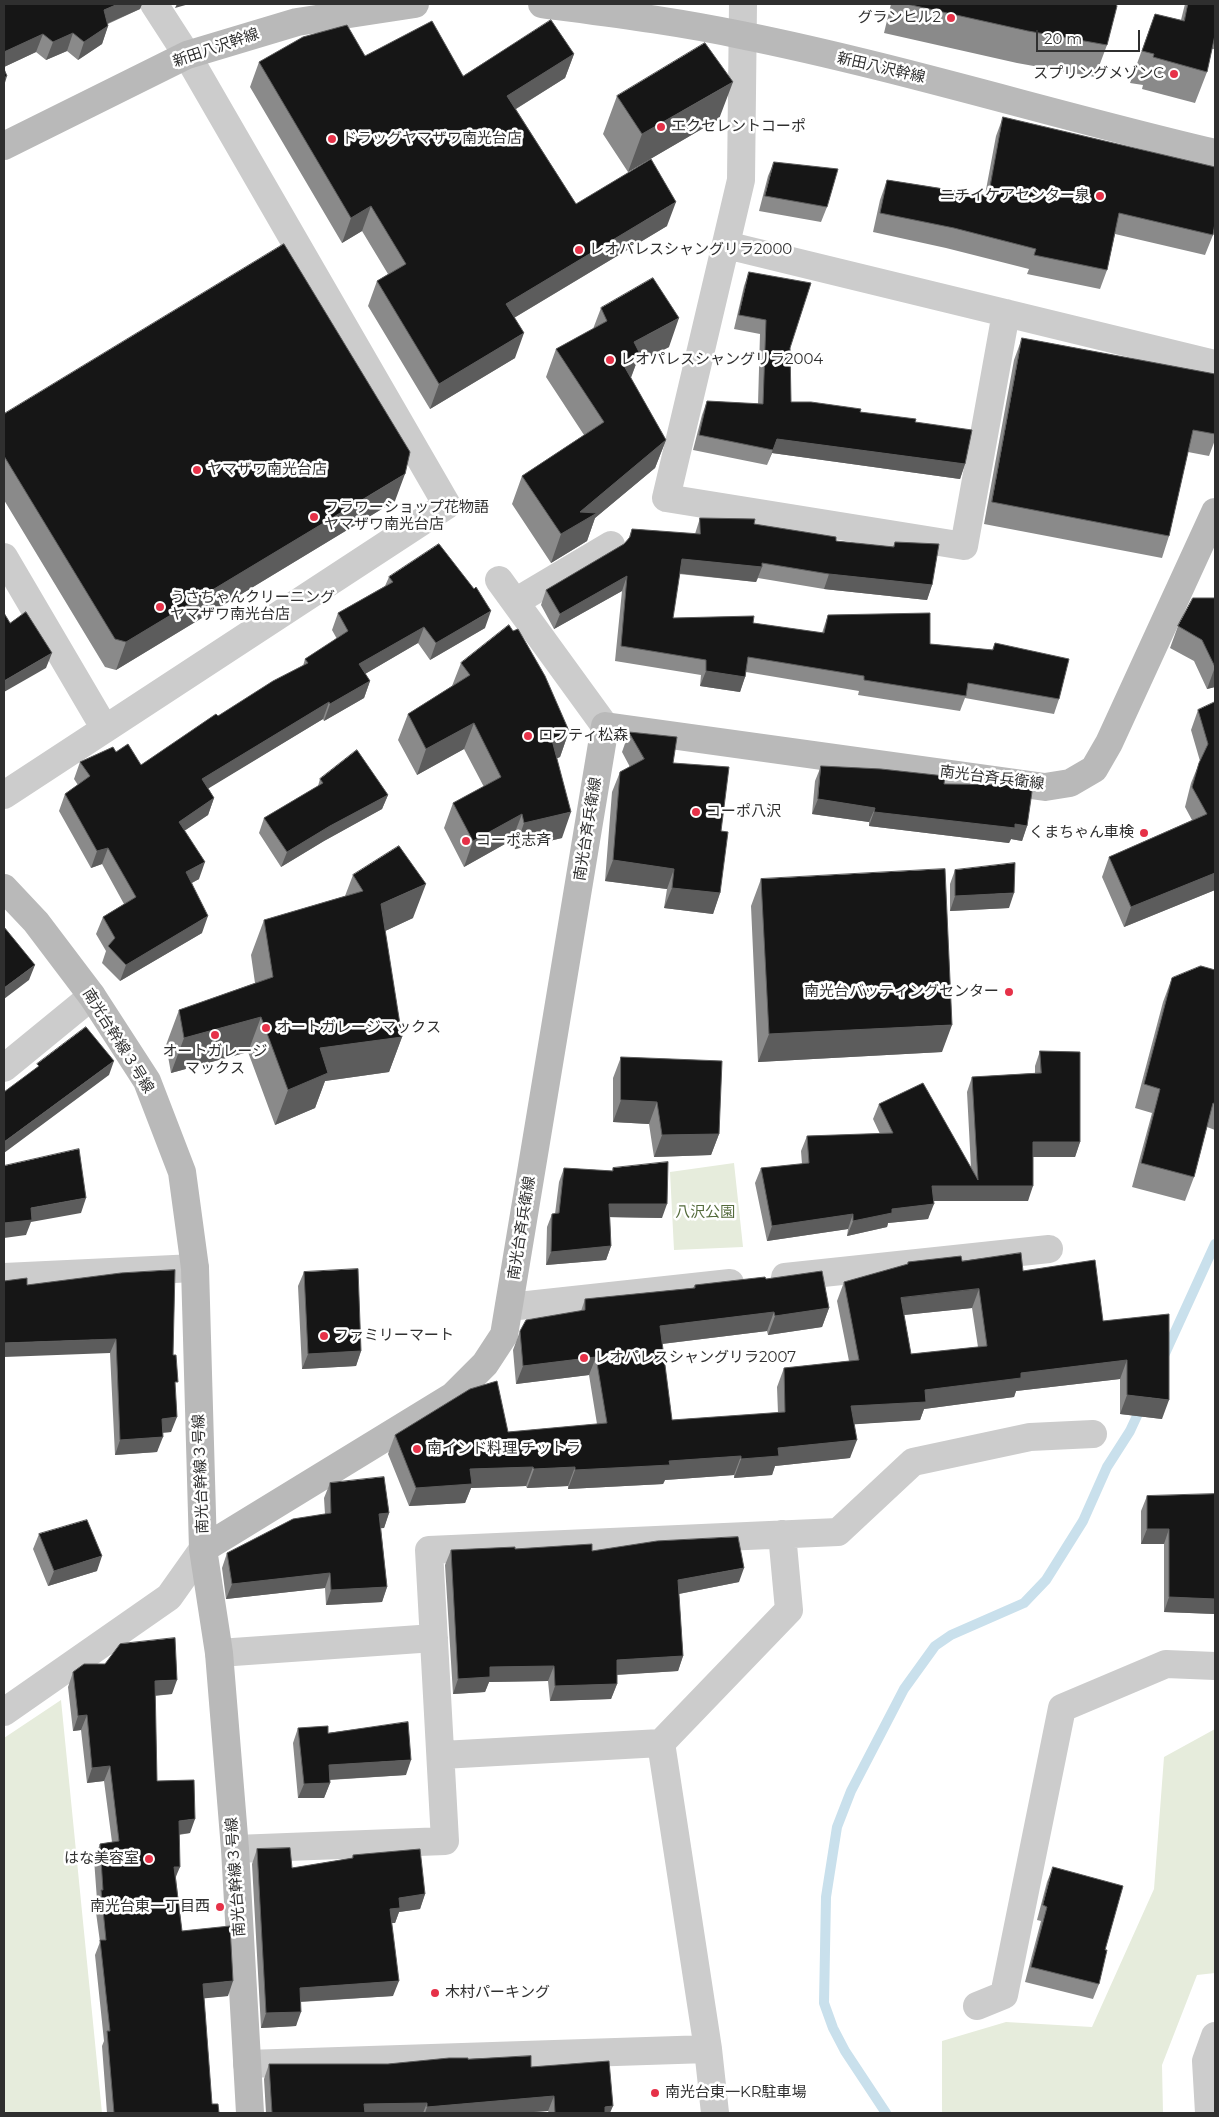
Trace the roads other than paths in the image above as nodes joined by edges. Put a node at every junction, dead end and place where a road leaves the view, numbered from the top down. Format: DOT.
graph roads {
  1 [pos="154,4"];
  2 [pos="415,4"];
  3 [pos="542,4"];
  4 [pos="743,4"];
  5 [pos="743,35"];
  6 [pos="187,55"];
  7 [pos="4,146"];
  8 [pos="1215,153"];
  9 [pos="726,245"];
  10 [pos="1006,313"];
  11 [pos="1215,364"];
  12 [pos="1215,512"];
  13 [pos="611,545"];
  14 [pos="4,557"];
  15 [pos="499,580"];
  16 [pos="515,602"];
  17 [pos="605,726"];
  18 [pos="105,729"];
  19 [pos="4,795"];
  20 [pos="4,888"];
  21 [pos="92,996"];
  22 [pos="4,1068"];
  23 [pos="1049,1249"];
  24 [pos="195,1268"];
  25 [pos="4,1277"];
  26 [pos="509,1307"];
  27 [pos="1093,1434"];
  28 [pos="782,1534"];
  29 [pos="203,1549"];
  30 [pos="434,1638"];
  31 [pos="219,1653"];
  32 [pos="1215,1666"];
  33 [pos="4,1712"];
  34 [pos="660,1743"];
  35 [pos="442,1755"];
  36 [pos="235,1849"];
  37 [pos="977,2006"];
  38 [pos="1215,2036"];
  39 [pos="708,2049"];
  40 [pos="247,2064"];
  41 [pos="250,2113"];
  42 [pos="715,2113"];
  43 [pos="1209,2113"];
  1 -- 6 [label="street"];
  2 -- 6 [label="street, 新田八沢幹線"];
  3 -- 5 [label="street, 新田八沢幹線"];
  4 -- 5 [label="street"];
  5 -- 8 [label="street, 新田八沢幹線"];
  5 -- 9 [label="street"];
  6 -- 7 [label="street, 新田八沢幹線"];
  6 -- 18 [label="street"];
  9 -- 10 [label="street"];
  9 -- 10 [label="street"];
  10 -- 11 [label="street"];
  12 -- 17 [label="street, 南光台斉兵衛線"];
  13 -- 16 [label="street"];
  14 -- 18 [label="street"];
  15 -- 16 [label="street"];
  16 -- 17 [label="street"];
  17 -- 26 [label="street, 南光台斉兵衛線"];
  18 -- 19 [label="street"];
  20 -- 21 [label="street, 南光台幹線３号線"];
  21 -- 22 [label="street"];
  21 -- 24 [label="street, 南光台幹線３号線"];
  23 -- 26 [label="street"];
  24 -- 25 [label="street"];
  24 -- 29 [label="street, 南光台幹線３号線"];
  26 -- 29 [label="street, 南光台斉兵衛線"];
  27 -- 28 [label="street"];
  28 -- 30 [label="street"];
  28 -- 34 [label="street"];
  29 -- 31 [label="street, 南光台幹線３号線"];
  29 -- 33 [label="street"];
  30 -- 31 [label="street"];
  30 -- 35 [label="street"];
  31 -- 36 [label="street, 南光台幹線３号線"];
  32 -- 37 [label="street"];
  34 -- 35 [label="street"];
  34 -- 39 [label="street"];
  35 -- 36 [label="street"];
  36 -- 40 [label="street, 南光台幹線３号線"];
  38 -- 43 [label="street"];
  39 -- 40 [label="street"];
  39 -- 42 [label="street"];
  40 -- 41 [label="street, 南光台幹線３号線"];
}
